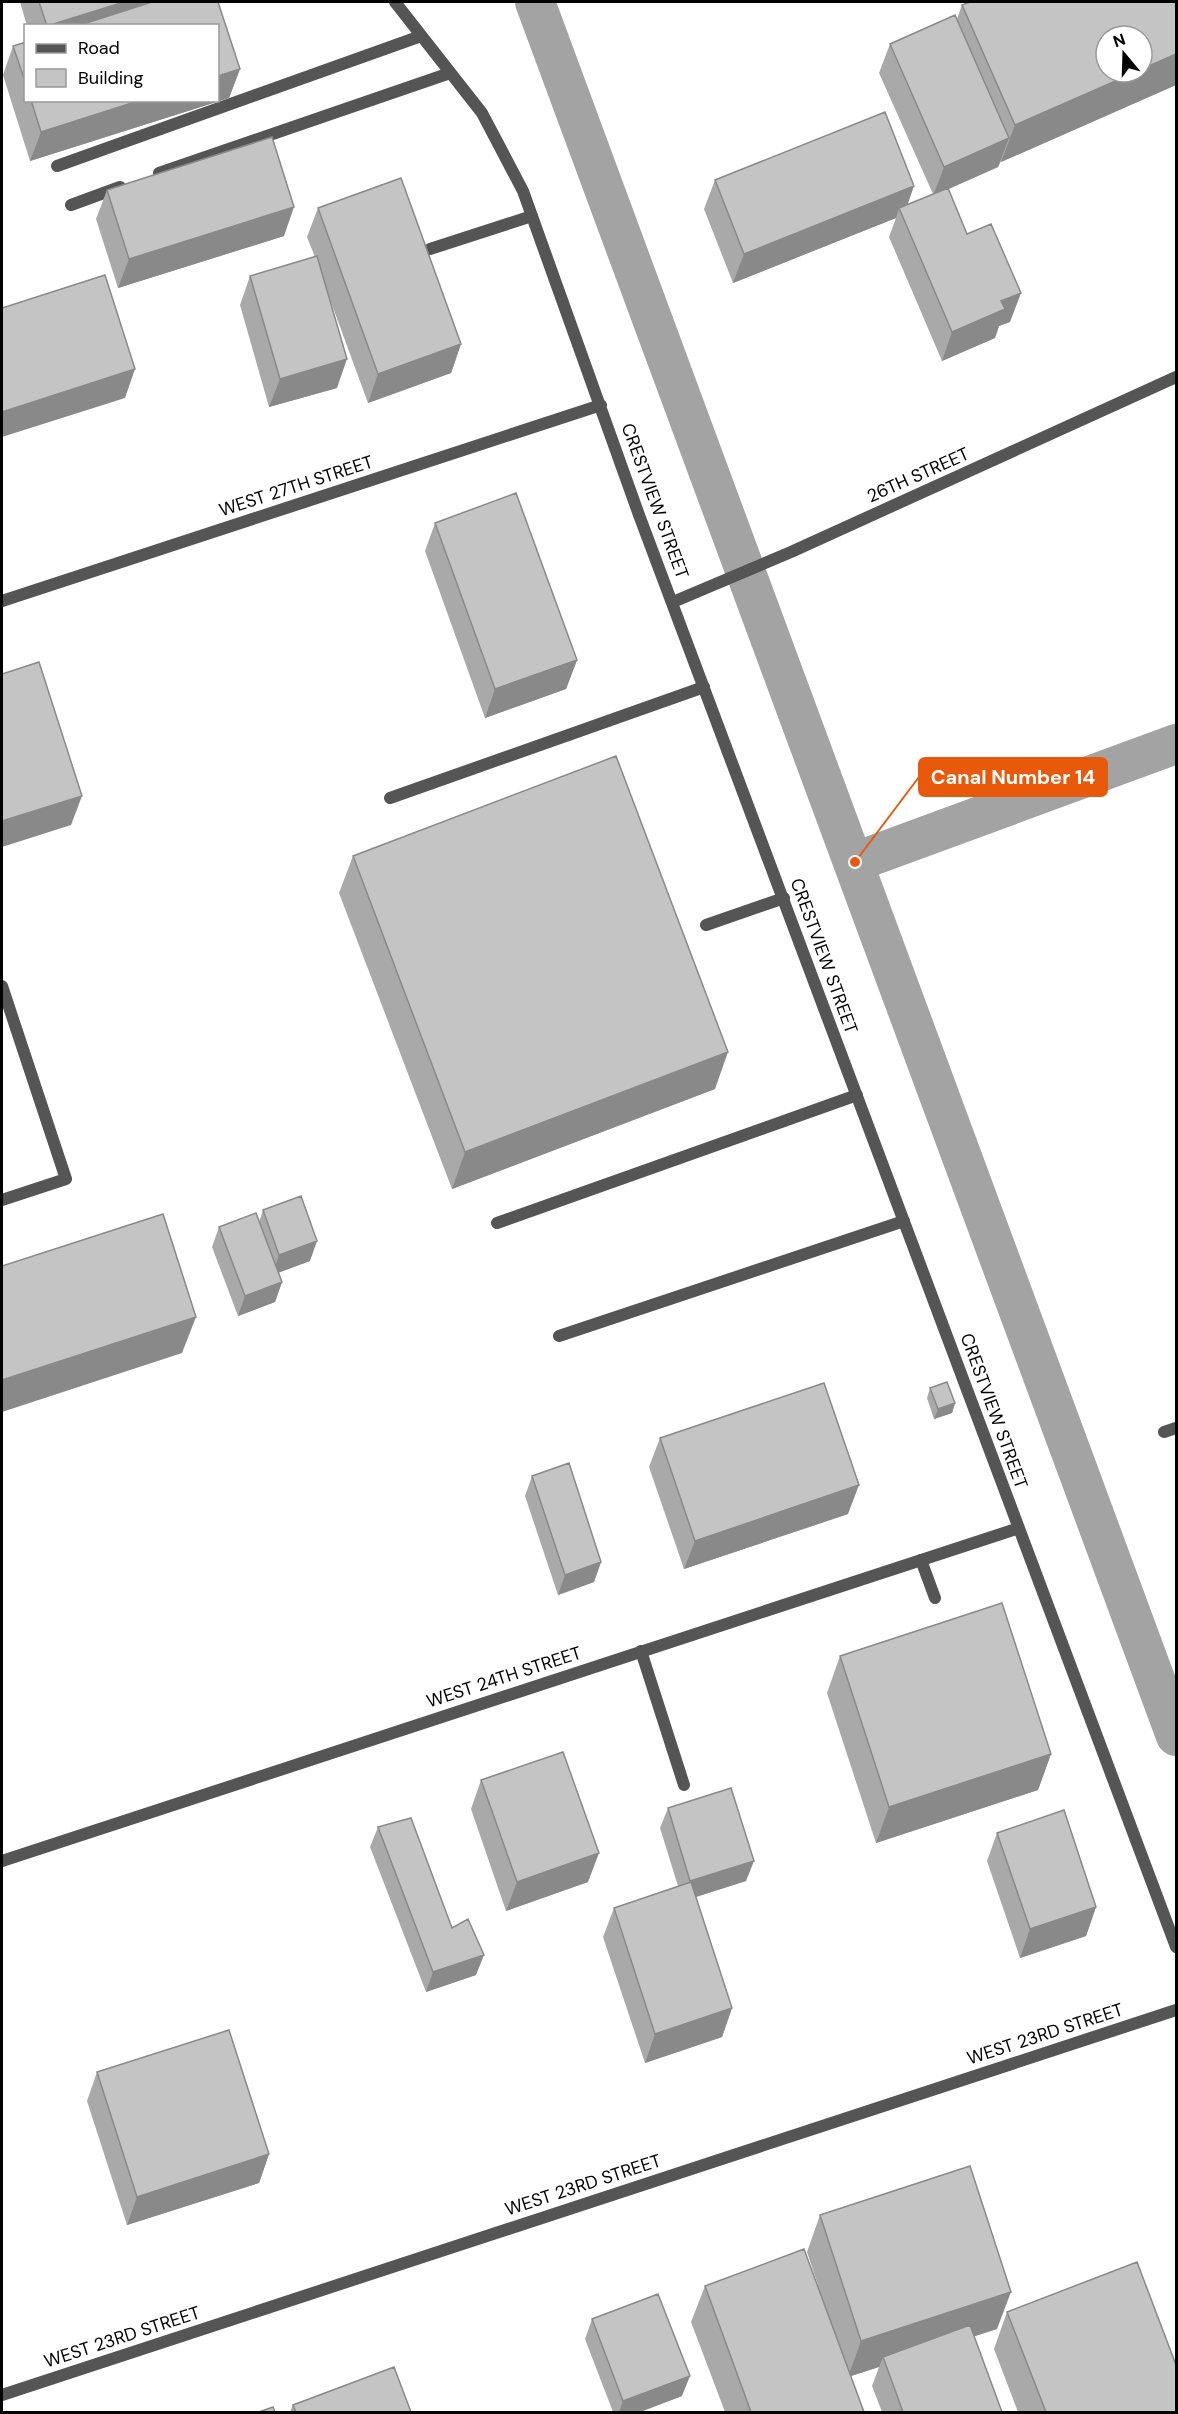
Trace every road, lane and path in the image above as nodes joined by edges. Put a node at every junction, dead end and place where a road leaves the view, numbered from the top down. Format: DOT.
graph roads {
  1 [pos="395,2"];
  2 [pos="421,36"];
  3 [pos="450,73"];
  4 [pos="57,166"];
  5 [pos="71,204"];
  6 [pos="532,216"];
  7 [pos="430,249"];
  8 [pos="1176,377"];
  9 [pos="601,405"];
  10 [pos="2,601"];
  11 [pos="673,602"];
  12 [pos="705,687"];
  13 [pos="390,798"];
  14 [pos="784,898"];
  15 [pos="706,925"];
  16 [pos="2,986"];
  17 [pos="857,1095"];
  18 [pos="2,1200"];
  19 [pos="904,1221"];
  20 [pos="497,1223"];
  21 [pos="559,1336"];
  22 [pos="1176,1428"];
  23 [pos="1164,1432"];
  24 [pos="1019,1528"];
  25 [pos="921,1560"];
  26 [pos="935,1598"];
  27 [pos="641,1652"];
  28 [pos="684,1785"];
  29 [pos="2,1861"];
  30 [pos="1176,1947"];
  31 [pos="1176,2010"];
  32 [pos="2,2395"];
  1 -- 2 [label="street, CRESTVIEW STREET"];
  2 -- 3 [label="street, CRESTVIEW STREET"];
  2 -- 4 [label="street"];
  3 -- 5 [label="street"];
  3 -- 6 [label="street, CRESTVIEW STREET"];
  6 -- 7 [label="street"];
  6 -- 9 [label="street, CRESTVIEW STREET"];
  8 -- 11 [label="street, 26TH STREET"];
  9 -- 10 [label="street, WEST 27TH STREET"];
  9 -- 11 [label="street, CRESTVIEW STREET"];
  11 -- 12 [label="street, CRESTVIEW STREET"];
  12 -- 13 [label="street"];
  12 -- 14 [label="street, CRESTVIEW STREET"];
  14 -- 15 [label="street"];
  14 -- 17 [label="street, CRESTVIEW STREET"];
  16 -- 18 [label="street"];
  17 -- 19 [label="street, CRESTVIEW STREET"];
  17 -- 20 [label="street"];
  19 -- 21 [label="street"];
  19 -- 24 [label="street, CRESTVIEW STREET"];
  22 -- 23 [label="street"];
  24 -- 25 [label="street, WEST 24TH STREET"];
  24 -- 30 [label="street, CRESTVIEW STREET"];
  25 -- 26 [label="street"];
  25 -- 27 [label="street, WEST 24TH STREET"];
  27 -- 28 [label="street"];
  27 -- 29 [label="street, WEST 24TH STREET"];
  31 -- 32 [label="street, WEST 23RD STREET"];
}
